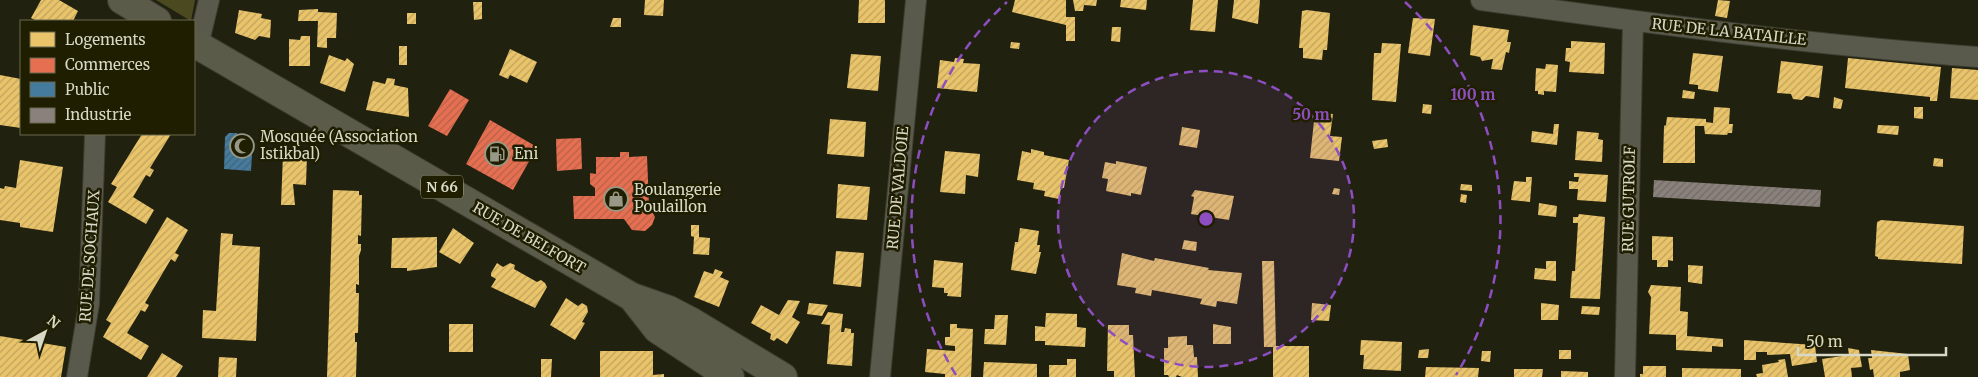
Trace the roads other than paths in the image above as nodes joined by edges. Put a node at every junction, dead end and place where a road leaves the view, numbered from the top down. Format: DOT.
graph roads {
  1 [pos="122,0"];
  2 [pos="209,0"];
  3 [pos="916,0"];
  4 [pos="1481,0"];
  5 [pos="155,20"];
  6 [pos="1633,21"];
  7 [pos="196,45"];
  8 [pos="1978,57"];
  9 [pos="95,135"];
  10 [pos="632,297"];
  11 [pos="77,377"];
  12 [pos="730,377"];
  13 [pos="783,377"];
  14 [pos="880,377"];
  15 [pos="1625,377"];
  1 -- 5 [label="main road"];
  2 -- 7 [label="street"];
  3 -- 14 [label="street, RUE DE VALDOIE"];
  4 -- 6 [label="street, RUE DE LA BATAILLE"];
  6 -- 8 [label="street, RUE DE LA BATAILLE"];
  6 -- 15 [label="street, RUE GUTROLF"];
  7 -- 10 [label="main road, RUE DE BELFORT / N 66"];
  9 -- 11 [label="street, RUE DE SOCHAUX"];
  10 -- 12 [label="main road, RUE DE BELFORT / N 66"];
  10 -- 13 [label="main road, RUE DE BELFORT / N 66"];
}
